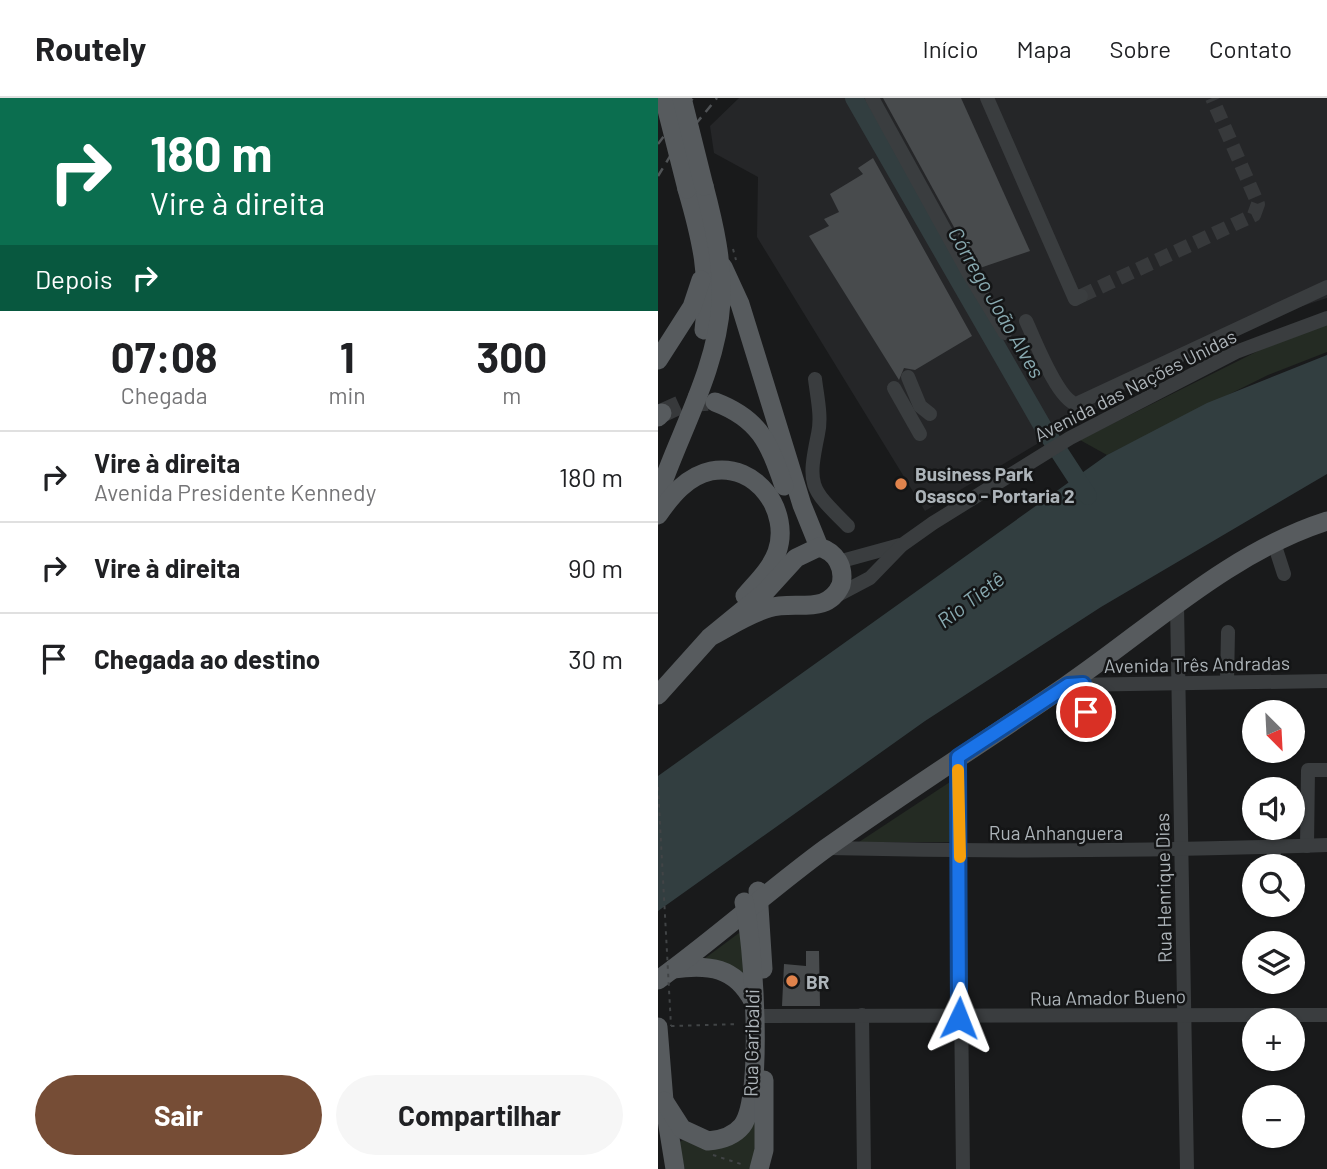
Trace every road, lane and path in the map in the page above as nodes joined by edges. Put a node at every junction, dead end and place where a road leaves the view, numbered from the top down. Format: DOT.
graph roads {
  1 [pos="664,98"];
  2 [pos="682,98"];
  3 [pos="872,98"];
  4 [pos="987,98"];
  5 [pos="696,187"];
  6 [pos="713,260"];
  7 [pos="1327,287"];
  8 [pos="1081,296"];
  9 [pos="1327,317"];
  10 [pos="1026,321"];
  11 [pos="1005,333"];
  12 [pos="658,360"];
  13 [pos="908,377"];
  14 [pos="815,379"];
  15 [pos="894,388"];
  16 [pos="715,402"];
  17 [pos="930,414"];
  18 [pos="920,433"];
  19 [pos="658,455"];
  20 [pos="658,496"];
  21 [pos="658,515"];
  22 [pos="1327,522"];
  23 [pos="848,526"];
  24 [pos="1274,543"];
  25 [pos="902,545"];
  26 [pos="815,548"];
  27 [pos="838,562"];
  28 [pos="1284,574"];
  29 [pos="769,577"];
  30 [pos="834,597"];
  31 [pos="789,604"];
  32 [pos="1177,605"];
  33 [pos="1228,632"];
  34 [pos="710,637"];
  35 [pos="1327,681"];
  36 [pos="1227,682"];
  37 [pos="1179,683"];
  38 [pos="1075,685"];
  39 [pos="658,695"];
  40 [pos="1086,712"];
  41 [pos="958,757"];
  42 [pos="1327,769"];
  43 [pos="658,787"];
  44 [pos="1327,845"];
  45 [pos="1307,846"];
  46 [pos="1274,847"];
  47 [pos="828,848"];
  48 [pos="1181,850"];
  49 [pos="960,852"];
  50 [pos="1274,854"];
  51 [pos="756,898"];
  52 [pos="663,971"];
  53 [pos="757,1014"];
  54 [pos="862,1015"];
  55 [pos="1184,1015"];
  56 [pos="1327,1015"];
  57 [pos="959,1018"];
  58 [pos="665,1027"];
  59 [pos="659,1051"];
  60 [pos="664,1101"];
  61 [pos="658,1157"];
  62 [pos="763,1166"];
  63 [pos="661,1169"];
  64 [pos="675,1169"];
  65 [pos="864,1169"];
  66 [pos="963,1169"];
  67 [pos="1187,1169"];
  1 -- 5 [label="main road, bridge"];
  2 -- 5 [label="main road, bridge"];
  3 -- 11 [label="street"];
  4 -- 8 [label="street"];
  5 -- 6 [label="main road"];
  6 -- 12 [label="main road"];
  6 -- 19 [label="main road"];
  6 -- 20 [label="main road"];
  6 -- 26 [label="main road"];
  7 -- 10 [label="street"];
  9 -- 25 [label="street, Avenida das Nações Unidas"];
  13 -- 17 [label="street"];
  14 -- 23 [label="street"];
  15 -- 18 [label="street"];
  16 -- 26 [label="main road"];
  21 -- 29 [label="main road"];
  22 -- 24 [label="main road"];
  24 -- 28 [label="street"];
  24 -- 32 [label="main road"];
  25 -- 27 [label="street"];
  25 -- 30 [label="street"];
  26 -- 27 [label="main road"];
  26 -- 29 [label="main road"];
  27 -- 30 [label="main road"];
  29 -- 31 [label="main road"];
  29 -- 34 [label="main road"];
  30 -- 31 [label="main road"];
  31 -- 34 [label="main road"];
  32 -- 37 [label="street, Rua Henrique Dias"];
  32 -- 38 [label="main road"];
  33 -- 36 [label="street"];
  34 -- 39 [label="main road"];
  35 -- 36 [label="street, Avenida Três Andradas"];
  36 -- 37 [label="street, Avenida Três Andradas"];
  37 -- 38 [label="street, Avenida Três Andradas"];
  37 -- 48 [label="street, Rua Henrique Dias"];
  38 -- 40 [label="street"];
  38 -- 41 [label="main road"];
  41 -- 47 [label="main road"];
  41 -- 49 [label="street"];
  42 -- 45 [label="street"];
  43 -- 58 [label="path, bridge"];
  44 -- 45 [label="street, Rua Anhanguera"];
  45 -- 46 [label="street, Rua Anhanguera"];
  46 -- 48 [label="street, Rua Anhanguera"];
  46 -- 50 [label="street"];
  47 -- 49 [label="street, Rua Anhanguera"];
  47 -- 51 [label="main road"];
  48 -- 49 [label="street, Rua Anhanguera"];
  48 -- 55 [label="street, Rua Henrique Dias"];
  49 -- 57 [label="street"];
  51 -- 52 [label="main road"];
  51 -- 53 [label="main road, Rua Garibaldi"];
  52 -- 53 [label="main road"];
  53 -- 54 [label="street, Rua Amador Bueno"];
  53 -- 58 [label="path"];
  53 -- 60 [label="main road, Rua Garibaldi"];
  53 -- 62 [label="main road, Rua Garibaldi"];
  54 -- 57 [label="street, Rua Amador Bueno"];
  54 -- 65 [label="street"];
  55 -- 56 [label="street, Rua Amador Bueno"];
  55 -- 57 [label="street, Rua Amador Bueno"];
  55 -- 67 [label="street, Rua Henrique Dias"];
  57 -- 66 [label="street"];
  58 -- 59 [label="main road"];
  59 -- 60 [label="main road"];
  60 -- 64 [label="main road"];
  61 -- 63 [label="main road"];
}
